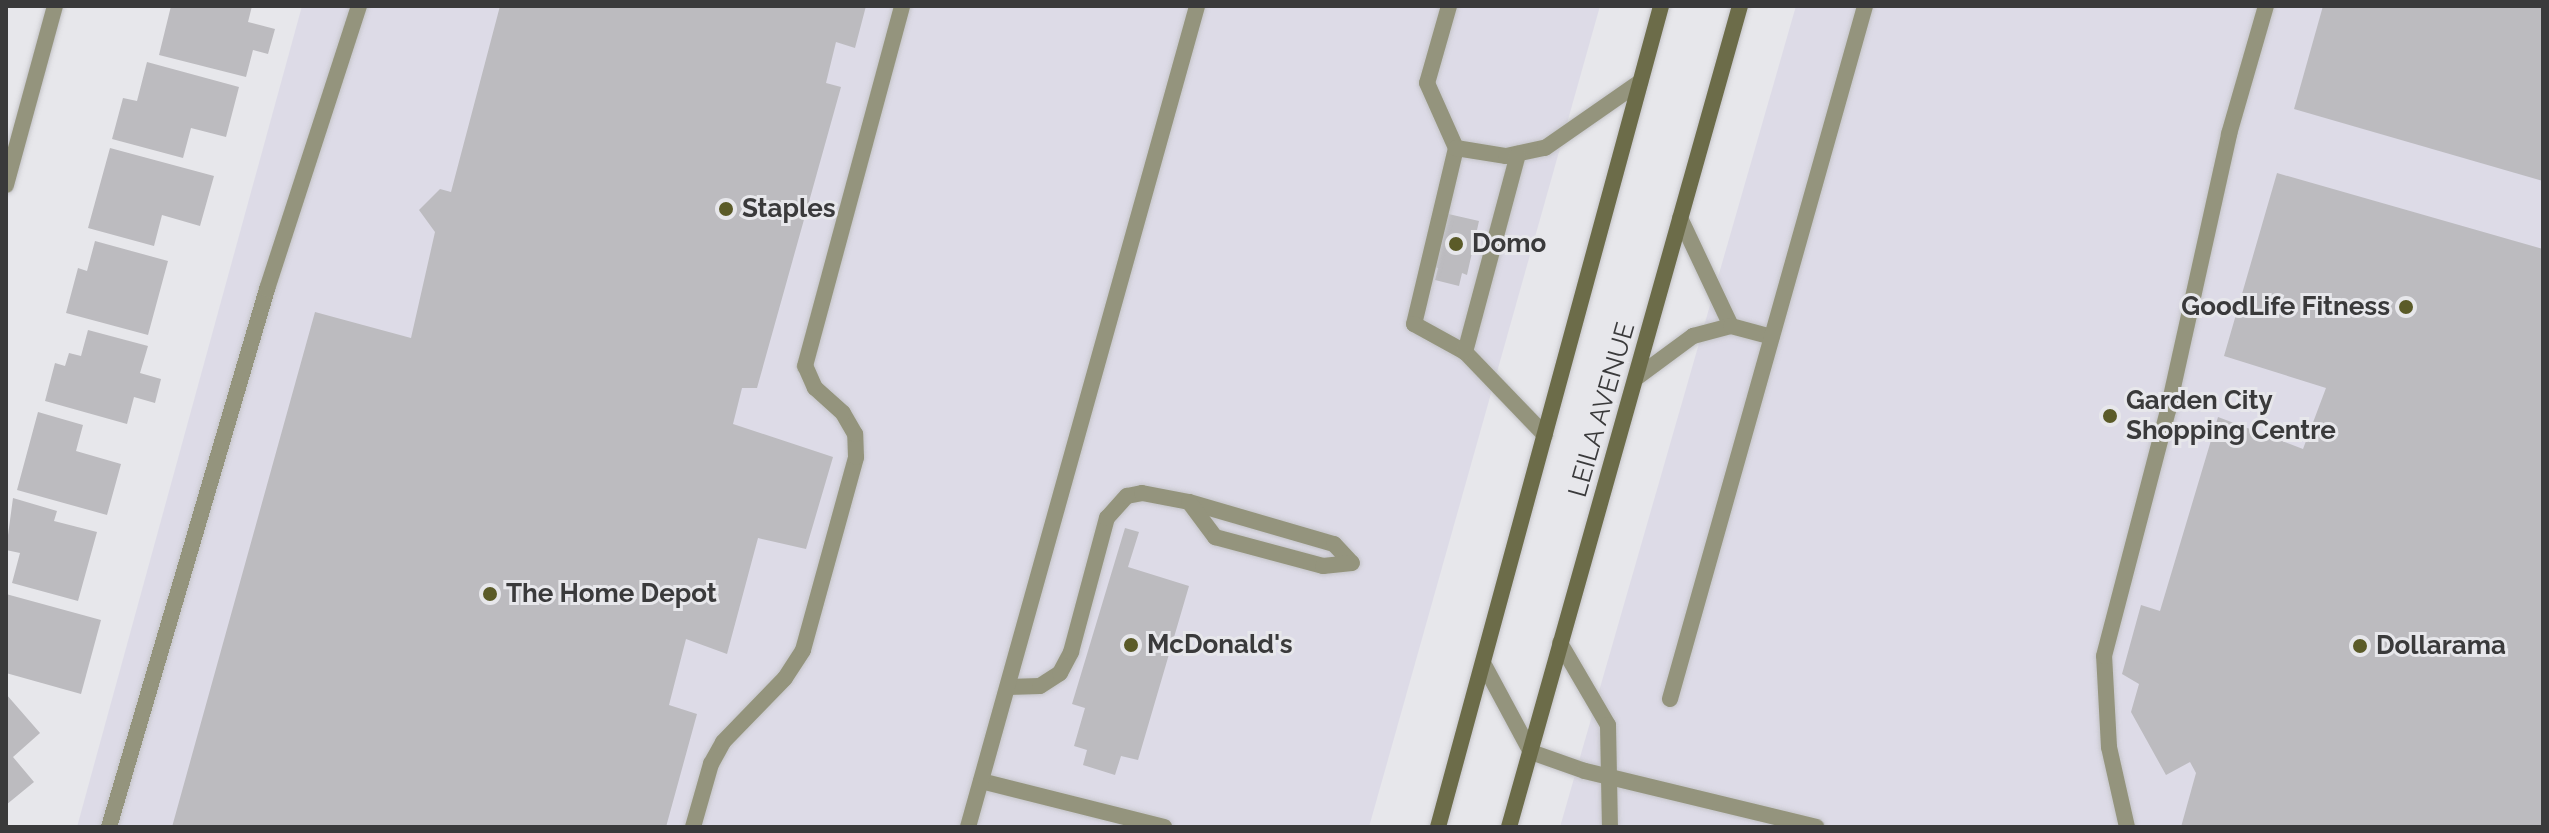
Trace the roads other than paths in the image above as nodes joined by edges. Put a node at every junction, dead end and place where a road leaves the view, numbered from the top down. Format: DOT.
graph roads {
  1 [pos="55,6"];
  2 [pos="359,6"];
  3 [pos="902,6"];
  4 [pos="1197,6"];
  5 [pos="1449,6"];
  6 [pos="1661,6"];
  7 [pos="1740,6"];
  8 [pos="1865,6"];
  9 [pos="2266,6"];
  10 [pos="1640,82"];
  11 [pos="1456,148"];
  12 [pos="1518,154"];
  13 [pos="6,185"];
  14 [pos="1680,218"];
  15 [pos="1731,326"];
  16 [pos="1772,337"];
  17 [pos="1465,352"];
  18 [pos="1636,378"];
  19 [pos="1545,435"];
  20 [pos="1189,502"];
  21 [pos="1560,643"];
  22 [pos="1483,663"];
  23 [pos="1008,687"];
  24 [pos="1670,699"];
  25 [pos="1531,752"];
  26 [pos="1608,776"];
  27 [pos="981,781"];
  28 [pos="109,827"];
  29 [pos="693,827"];
  30 [pos="968,827"];
  31 [pos="1164,827"];
  32 [pos="1438,827"];
  33 [pos="1509,827"];
  34 [pos="1610,827"];
  35 [pos="1816,827"];
  36 [pos="2127,827"];
  1 -- 13 [label="street"];
  2 -- 28 [label="street"];
  3 -- 29 [label="street"];
  4 -- 23 [label="street"];
  5 -- 11 [label="street"];
  6 -- 10 [label="main road, LEILA AVENUE"];
  7 -- 14 [label="main road, LEILA AVENUE"];
  8 -- 16 [label="street"];
  9 -- 36 [label="street"];
  10 -- 12 [label="street"];
  10 -- 19 [label="main road, LEILA AVENUE"];
  11 -- 12 [label="street"];
  11 -- 17 [label="street"];
  12 -- 17 [label="street"];
  14 -- 15 [label="street"];
  14 -- 18 [label="main road, LEILA AVENUE"];
  15 -- 16 [label="street"];
  15 -- 18 [label="street"];
  16 -- 24 [label="street"];
  17 -- 19 [label="street"];
  18 -- 21 [label="main road, LEILA AVENUE"];
  19 -- 22 [label="main road, LEILA AVENUE"];
  20 -- 20 [label="street"];
  20 -- 23 [label="street"];
  21 -- 25 [label="main road, LEILA AVENUE"];
  21 -- 26 [label="street"];
  22 -- 25 [label="street"];
  22 -- 32 [label="main road, LEILA AVENUE"];
  23 -- 27 [label="street"];
  25 -- 26 [label="street"];
  25 -- 33 [label="main road, LEILA AVENUE"];
  26 -- 34 [label="street"];
  26 -- 35 [label="street"];
  27 -- 30 [label="street"];
  27 -- 31 [label="street"];
}
